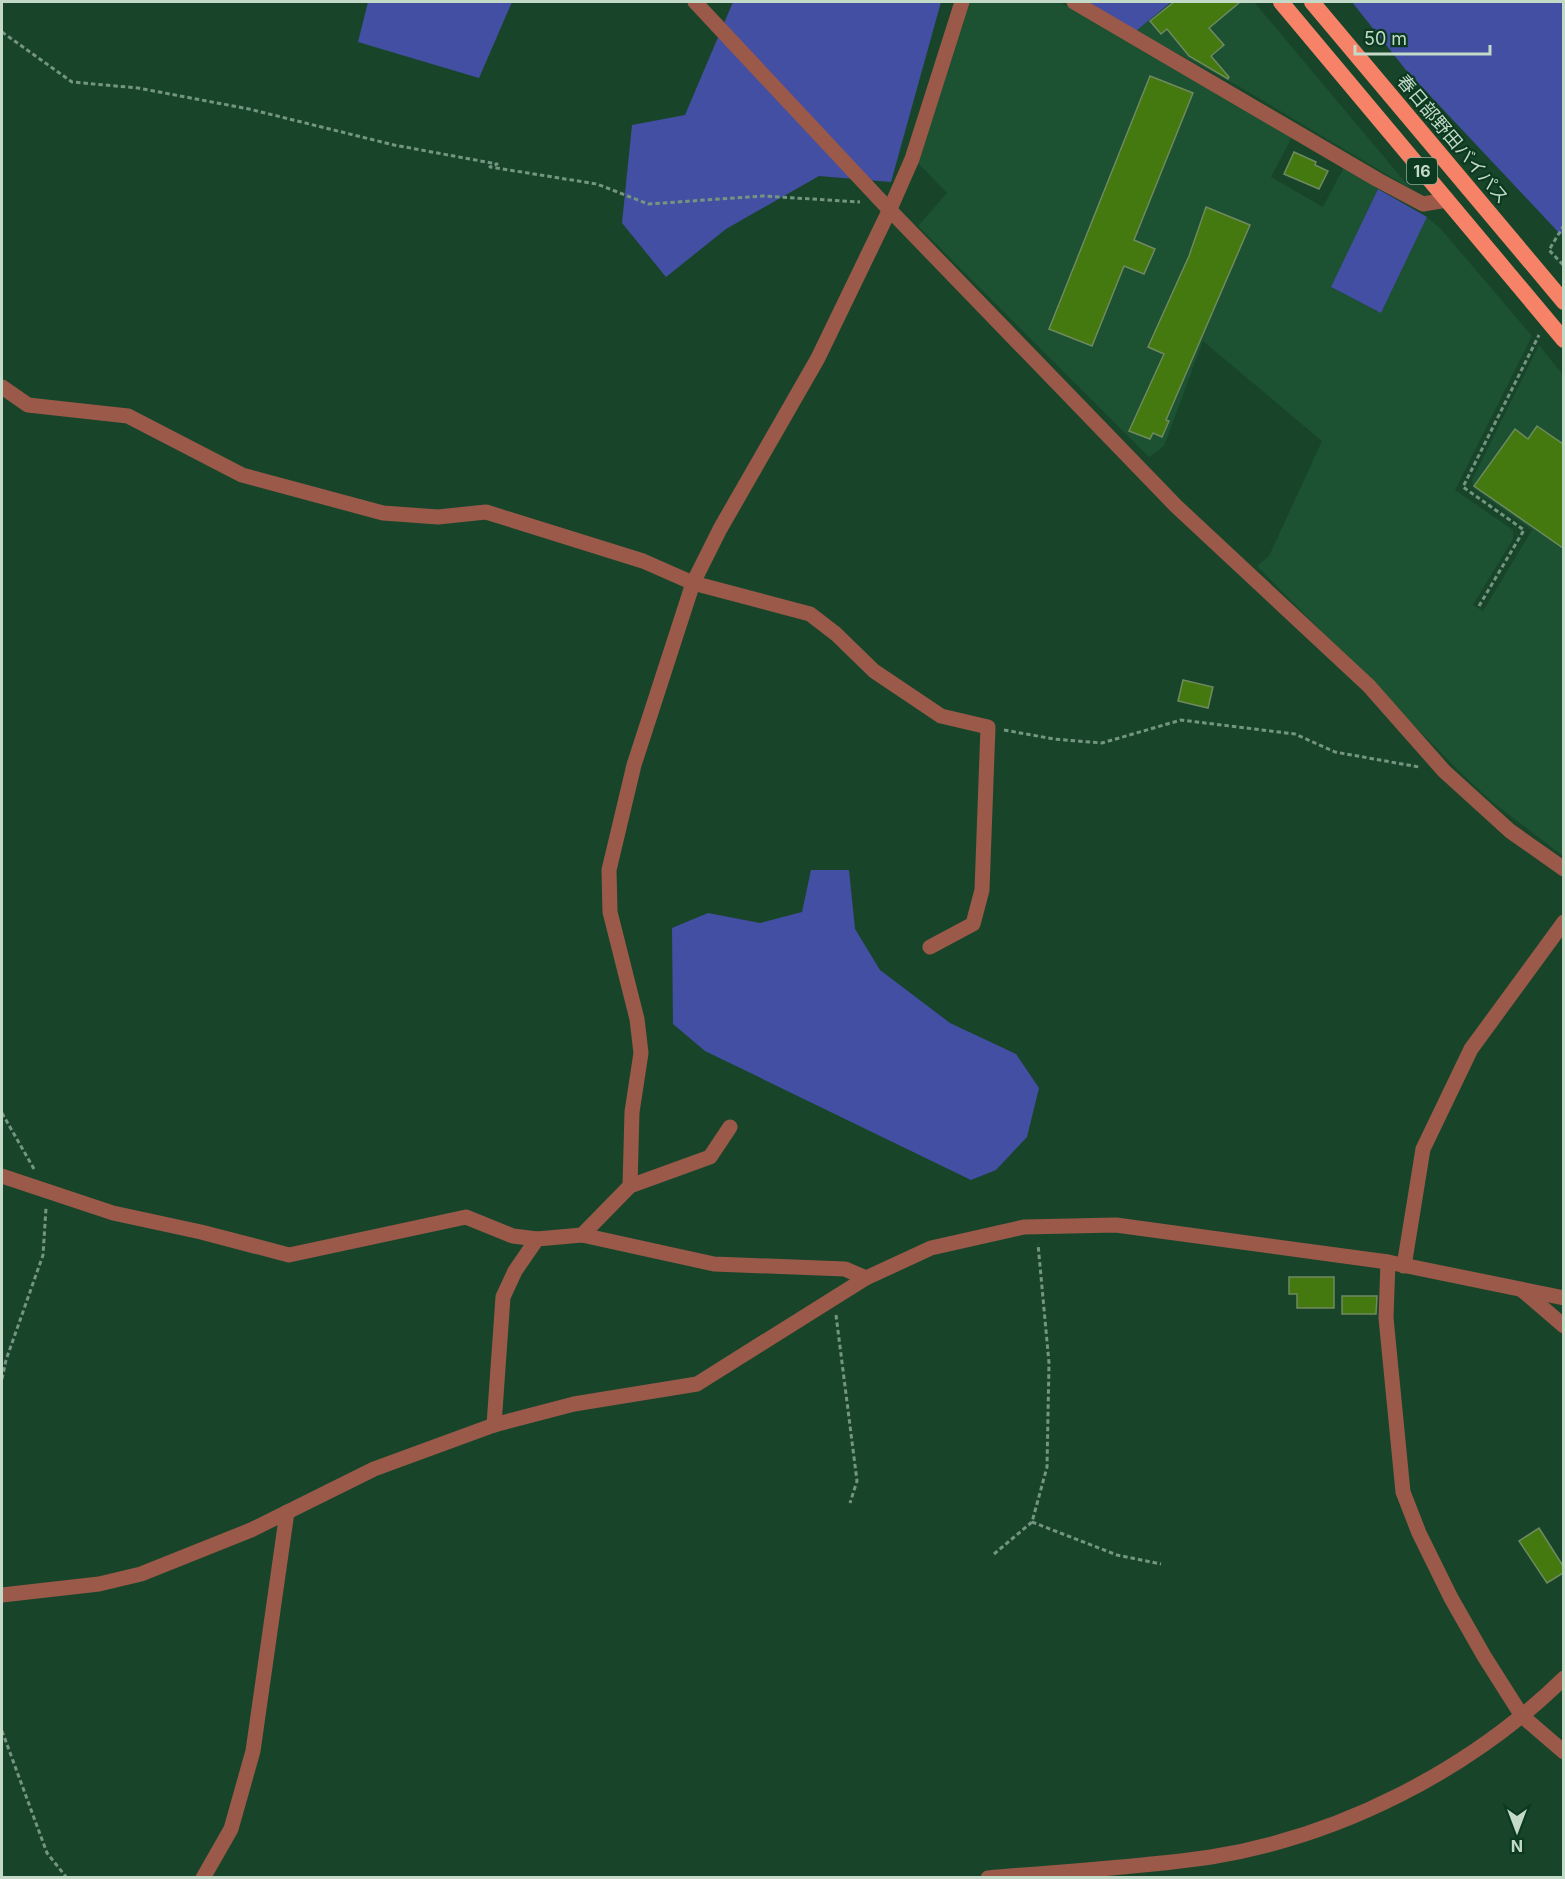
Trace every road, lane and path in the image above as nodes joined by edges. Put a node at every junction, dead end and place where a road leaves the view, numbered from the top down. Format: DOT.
graph roads {
  1 [pos="695,2"];
  2 [pos="962,2"];
  3 [pos="1074,2"];
  4 [pos="1281,2"];
  5 [pos="1312,2"];
  6 [pos="2,32"];
  7 [pos="1447,200"];
  8 [pos="886,206"];
  9 [pos="1563,225"];
  10 [pos="1563,266"];
  11 [pos="1563,302"];
  12 [pos="1547,320"];
  13 [pos="1563,339"];
  14 [pos="2,387"];
  15 [pos="693,583"];
  16 [pos="1479,606"];
  17 [pos="988,727"];
  18 [pos="1444,771"];
  19 [pos="1563,869"];
  20 [pos="1563,922"];
  21 [pos="930,947"];
  22 [pos="2,1113"];
  23 [pos="730,1127"];
  24 [pos="2,1176"];
  25 [pos="630,1186"];
  26 [pos="47,1189"];
  27 [pos="1036,1227"];
  28 [pos="582,1235"];
  29 [pos="537,1239"];
  30 [pos="1388,1262"];
  31 [pos="1404,1266"];
  32 [pos="866,1278"];
  33 [pos="1522,1290"];
  34 [pos="833,1298"];
  35 [pos="1563,1298"];
  36 [pos="1563,1326"];
  37 [pos="2,1379"];
  38 [pos="494,1425"];
  39 [pos="850,1503"];
  40 [pos="287,1512"];
  41 [pos="1032,1522"];
  42 [pos="994,1554"];
  43 [pos="1161,1564"];
  44 [pos="2,1595"];
  45 [pos="1563,1678"];
  46 [pos="1522,1716"];
  47 [pos="2,1731"];
  48 [pos="1563,1752"];
  49 [pos="67,1878"];
  50 [pos="203,1878"];
  51 [pos="988,1878"];
  1 -- 8 [label="street"];
  2 -- 8 [label="street"];
  3 -- 7 [label="street"];
  4 -- 7 [label="highway, 16"];
  5 -- 11 [label="highway, 春日部野田バイパス / 16"];
  6 -- 8 [label="path"];
  7 -- 12 [label="highway, 16"];
  8 -- 15 [label="street"];
  8 -- 18 [label="street"];
  9 -- 10 [label="path"];
  12 -- 13 [label="highway, 16"];
  12 -- 16 [label="path"];
  14 -- 15 [label="street"];
  15 -- 17 [label="street"];
  15 -- 25 [label="street"];
  17 -- 18 [label="path"];
  17 -- 21 [label="street"];
  18 -- 19 [label="street"];
  20 -- 31 [label="street"];
  22 -- 26 [label="path"];
  23 -- 25 [label="street"];
  24 -- 26 [label="street"];
  25 -- 28 [label="street"];
  26 -- 29 [label="street"];
  26 -- 37 [label="path"];
  27 -- 30 [label="street"];
  27 -- 32 [label="street"];
  27 -- 41 [label="path"];
  28 -- 29 [label="street"];
  28 -- 32 [label="street"];
  29 -- 38 [label="street"];
  30 -- 31 [label="street"];
  30 -- 46 [label="street"];
  31 -- 33 [label="street"];
  32 -- 34 [label="street"];
  33 -- 35 [label="street"];
  33 -- 36 [label="street"];
  34 -- 38 [label="street"];
  34 -- 39 [label="path"];
  38 -- 40 [label="street"];
  40 -- 44 [label="street"];
  40 -- 50 [label="street"];
  41 -- 42 [label="path"];
  41 -- 43 [label="path"];
  45 -- 46 [label="street"];
  46 -- 48 [label="street"];
  46 -- 51 [label="street"];
  47 -- 49 [label="path"];
}
